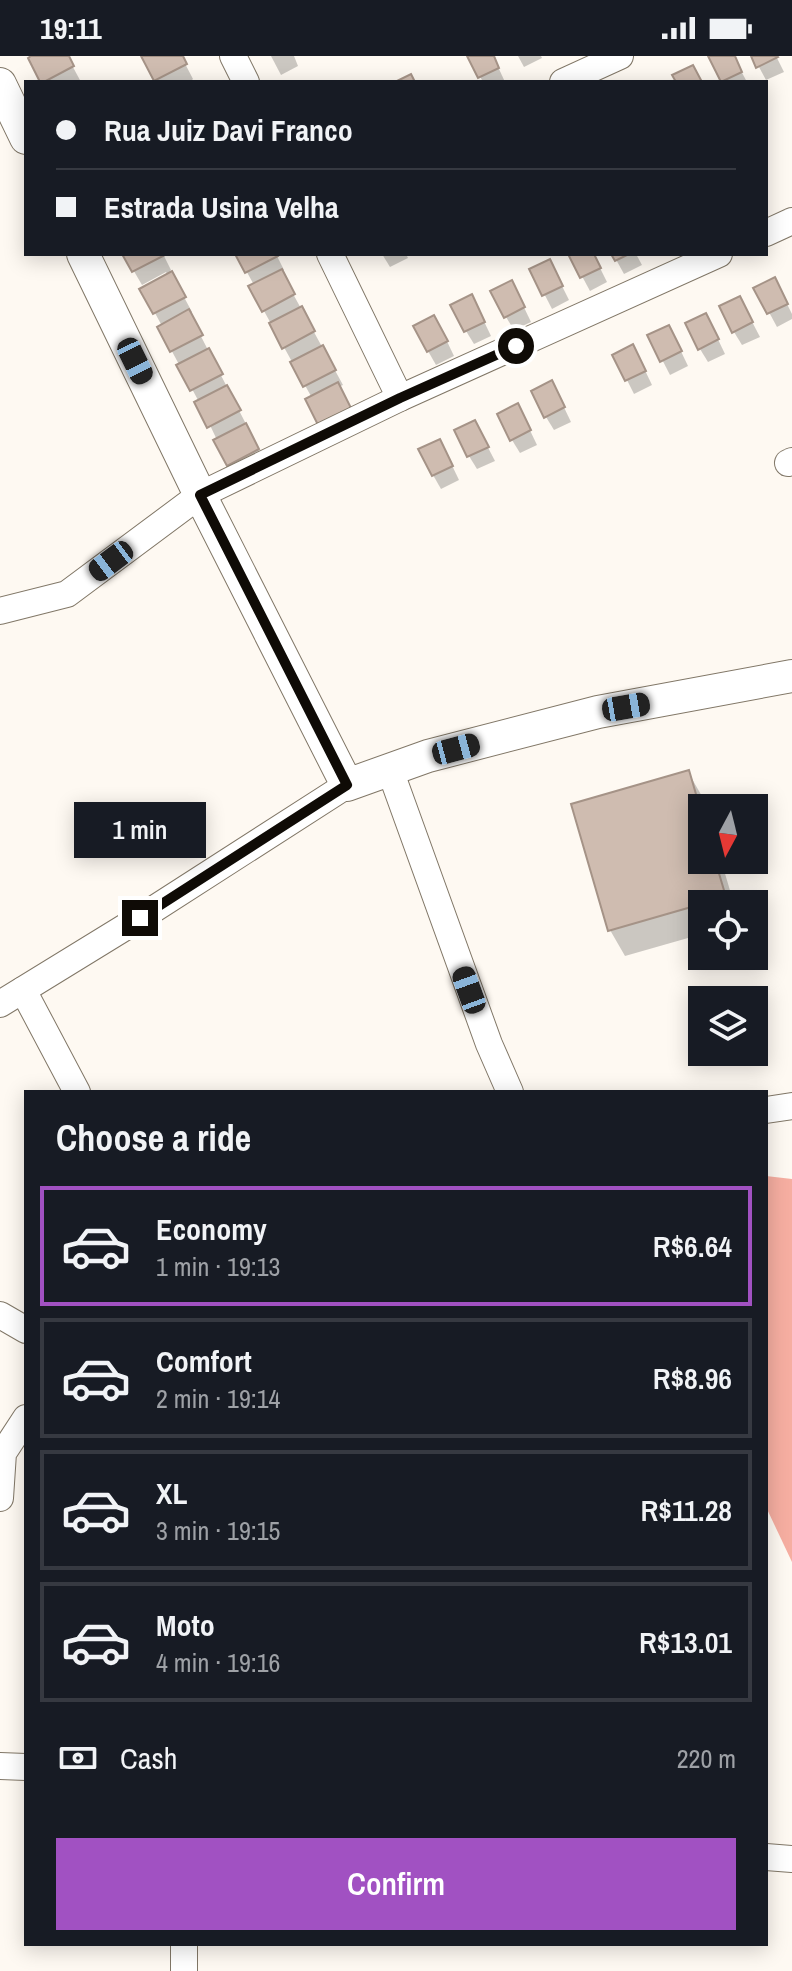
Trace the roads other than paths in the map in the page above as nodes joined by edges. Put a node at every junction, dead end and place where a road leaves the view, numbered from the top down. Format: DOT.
graph roads {
  1 [pos="233,56"];
  2 [pos="620,56"];
  3 [pos="245,80"];
  4 [pos="567,80"];
  5 [pos="0,84"];
  6 [pos="24,134"];
  7 [pos="792,221"];
  8 [pos="768,232"];
  9 [pos="84,256"];
  10 [pos="331,256"];
  11 [pos="715,256"];
  12 [pos="400,398"];
  13 [pos="200,495"];
  14 [pos="0,611"];
  15 [pos="792,676"];
  16 [pos="390,770"];
  17 [pos="347,785"];
  18 [pos="23,990"];
  19 [pos="0,1004"];
  20 [pos="76,1090"];
  21 [pos="509,1090"];
  22 [pos="792,1106"];
  23 [pos="768,1110"];
  24 [pos="0,1315"];
  25 [pos="24,1329"];
  26 [pos="24,1421"];
  27 [pos="0,1498"];
  28 [pos="0,1766"];
  29 [pos="24,1767"];
  30 [pos="768,1857"];
  31 [pos="792,1859"];
  32 [pos="184,1946"];
  33 [pos="184,1971"];
  1 -- 3 [label="street"];
  2 -- 4 [label="street"];
  5 -- 6 [label="street"];
  7 -- 8 [label="street"];
  9 -- 13 [label="street"];
  10 -- 12 [label="street"];
  11 -- 12 [label="street"];
  12 -- 13 [label="street"];
  13 -- 14 [label="street"];
  13 -- 17 [label="street"];
  15 -- 16 [label="street"];
  16 -- 17 [label="street"];
  16 -- 21 [label="street"];
  17 -- 18 [label="street"];
  18 -- 19 [label="street"];
  18 -- 20 [label="street"];
  22 -- 23 [label="street"];
  24 -- 25 [label="street"];
  26 -- 27 [label="street"];
  28 -- 29 [label="street"];
  30 -- 31 [label="street"];
  32 -- 33 [label="street"];
}
